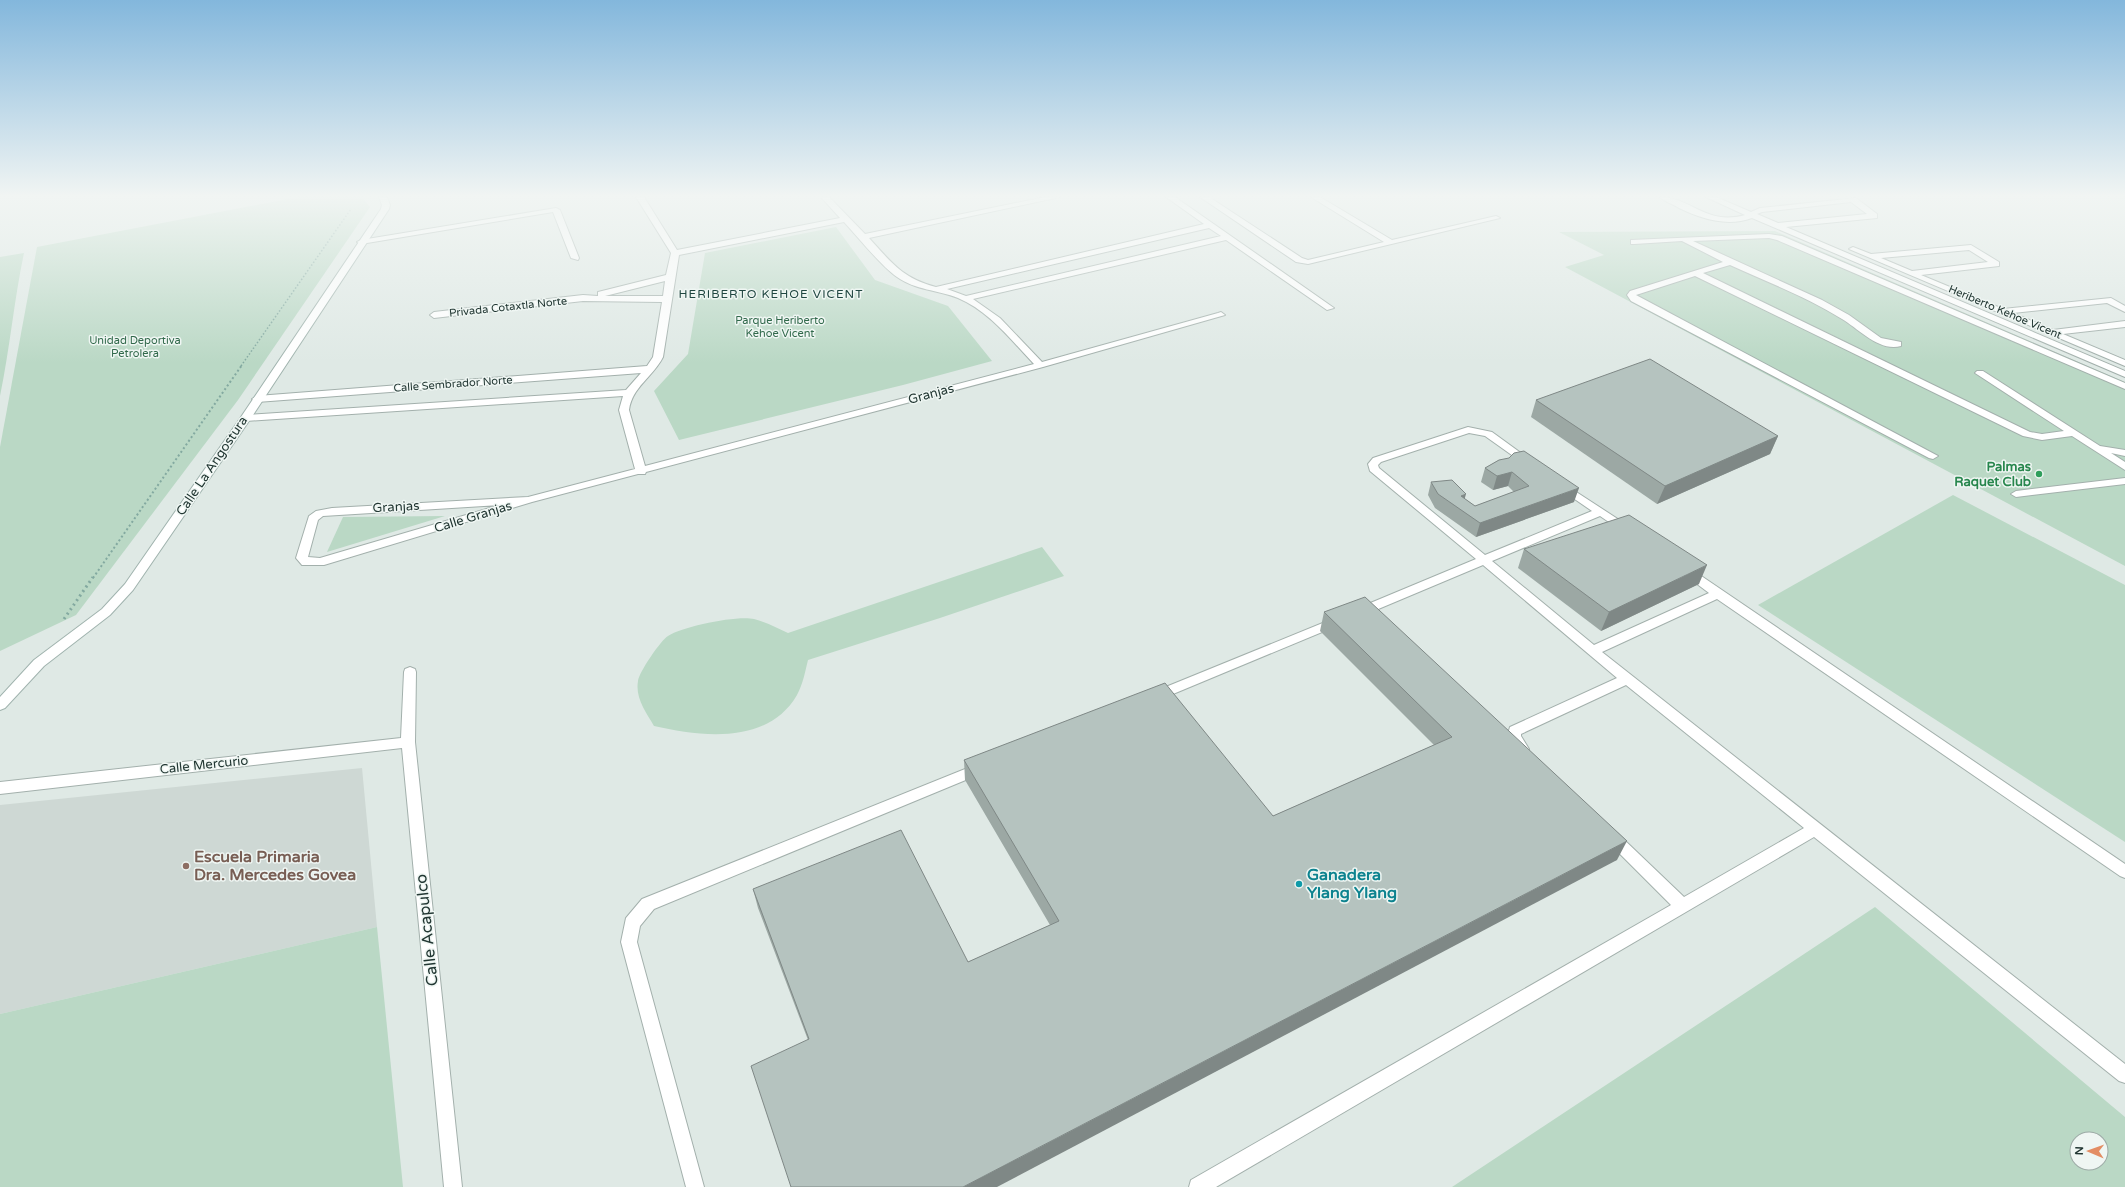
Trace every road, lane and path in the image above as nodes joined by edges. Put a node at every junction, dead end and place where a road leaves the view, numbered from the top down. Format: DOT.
graph roads {
  1 [pos="321,252"];
  2 [pos="354,252"];
  3 [pos="573,252"];
  4 [pos="678,252"];
  5 [pos="878,252"];
  6 [pos="1094,252"];
  7 [pos="1162,252"];
  8 [pos="1250,252"];
  9 [pos="1290,252"];
  10 [pos="1353,252"];
  11 [pos="1710,252"];
  12 [pos="1813,252"];
  13 [pos="1840,252"];
  14 [pos="1862,252"];
  15 [pos="1911,252"];
  16 [pos="1979,252"];
  17 [pos="675,253"];
  18 [pos="1871,256"];
  19 [pos="575,258"];
  20 [pos="1853,258"];
  21 [pos="1730,262"];
  22 [pos="1910,273"];
  23 [pos="1698,274"];
  24 [pos="1894,275"];
  25 [pos="670,277"];
  26 [pos="937,289"];
  27 [pos="583,298"];
  28 [pos="967,298"];
  29 [pos="667,299"];
  30 [pos="1330,308"];
  31 [pos="2125,309"];
  32 [pos="2002,311"];
  33 [pos="1983,313"];
  34 [pos="434,315"];
  35 [pos="1220,315"];
  36 [pos="2125,324"];
  37 [pos="2052,332"];
  38 [pos="2034,335"];
  39 [pos="1898,344"];
  40 [pos="2125,363"];
  41 [pos="1040,365"];
  42 [pos="650,369"];
  43 [pos="1980,373"];
  44 [pos="2125,374"];
  45 [pos="447,384"];
  46 [pos="2125,386"];
  47 [pos="629,393"];
  48 [pos="257,399"];
  49 [pos="434,406"];
  50 [pos="246,418"];
  51 [pos="2074,433"];
  52 [pos="2093,446"];
  53 [pos="2125,453"];
  54 [pos="1933,456"];
  55 [pos="2124,465"];
  56 [pos="1538,469"];
  57 [pos="641,472"];
  58 [pos="2125,481"];
  59 [pos="1557,482"];
  60 [pos="2016,494"];
  61 [pos="528,500"];
  62 [pos="1600,512"];
  63 [pos="1633,534"];
  64 [pos="1486,561"];
  65 [pos="306,562"];
  66 [pos="1680,566"];
  67 [pos="1719,593"];
  68 [pos="63,621"];
  69 [pos="1593,651"];
  70 [pos="410,672"];
  71 [pos="1626,679"];
  72 [pos="1140,702"];
  73 [pos="0,705"];
  74 [pos="408,742"];
  75 [pos="1530,756"];
  76 [pos="993,762"];
  77 [pos="0,788"];
  78 [pos="1604,828"];
  79 [pos="1815,829"];
  80 [pos="2125,872"];
  81 [pos="1683,906"];
  82 [pos="2125,1075"];
  83 [pos="453,1187"];
  84 [pos="695,1187"];
  85 [pos="1198,1187"];
  1 -- 68 [label="path"];
  2 -- 48 [label="street, Calle La Angostura"];
  3 -- 19 [label="street"];
  4 -- 17 [label="street"];
  5 -- 26 [label="street"];
  6 -- 26 [label="street"];
  7 -- 28 [label="street"];
  8 -- 30 [label="street"];
  9 -- 10 [label="street"];
  11 -- 21 [label="street"];
  12 -- 46 [label="street"];
  13 -- 20 [label="street"];
  14 -- 18 [label="street, Heriberto Kehoe Vicent"];
  15 -- 18 [label="street"];
  16 -- 22 [label="street"];
  17 -- 25 [label="street"];
  18 -- 20 [label="street"];
  18 -- 22 [label="street, Heriberto Kehoe Vicent"];
  20 -- 24 [label="street"];
  21 -- 23 [label="street"];
  21 -- 39 [label="street"];
  22 -- 24 [label="street"];
  22 -- 32 [label="street, Heriberto Kehoe Vicent"];
  23 -- 51 [label="street"];
  23 -- 54 [label="street"];
  24 -- 33 [label="street"];
  25 -- 27 [label="street, Privada Cotaxtla Norte"];
  25 -- 29 [label="street"];
  26 -- 28 [label="street"];
  27 -- 29 [label="street, Privada Cotaxtla Norte"];
  27 -- 34 [label="street, Privada Cotaxtla Norte"];
  28 -- 41 [label="street"];
  29 -- 42 [label="street"];
  31 -- 32 [label="street"];
  32 -- 33 [label="street"];
  32 -- 37 [label="street, Heriberto Kehoe Vicent"];
  33 -- 38 [label="street"];
  35 -- 41 [label="street, Granjas"];
  36 -- 37 [label="street"];
  37 -- 38 [label="street"];
  37 -- 40 [label="street, Heriberto Kehoe Vicent"];
  38 -- 44 [label="street"];
  41 -- 57 [label="street, Granjas"];
  42 -- 45 [label="street, Calle Sembrador Norte"];
  42 -- 47 [label="street"];
  43 -- 51 [label="street"];
  45 -- 48 [label="street, Calle Sembrador Norte"];
  45 -- 49 [label="street"];
  47 -- 49 [label="street, Calle Sembrador Norte"];
  47 -- 57 [label="street"];
  48 -- 50 [label="street, Calle La Angostura"];
  49 -- 50 [label="street, Calle Sembrador Norte"];
  50 -- 73 [label="street, Calle La Angostura"];
  51 -- 52 [label="street"];
  52 -- 53 [label="street"];
  52 -- 55 [label="street"];
  56 -- 64 [label="street"];
  57 -- 61 [label="street, Calle Granjas"];
  58 -- 60 [label="street"];
  59 -- 62 [label="street"];
  61 -- 65 [label="street, Calle Granjas"];
  61 -- 65 [label="street, Granjas"];
  62 -- 63 [label="street"];
  62 -- 64 [label="street"];
  64 -- 69 [label="street"];
  64 -- 72 [label="street"];
  66 -- 67 [label="street"];
  67 -- 69 [label="street"];
  67 -- 80 [label="street"];
  69 -- 71 [label="street"];
  70 -- 74 [label="street, Calle Acapulco"];
  71 -- 75 [label="street"];
  71 -- 79 [label="street"];
  74 -- 77 [label="street, Calle Mercurio"];
  74 -- 83 [label="street, Calle Acapulco"];
  76 -- 84 [label="street"];
  78 -- 81 [label="street"];
  79 -- 81 [label="street"];
  79 -- 82 [label="street"];
  81 -- 85 [label="street"];
}
